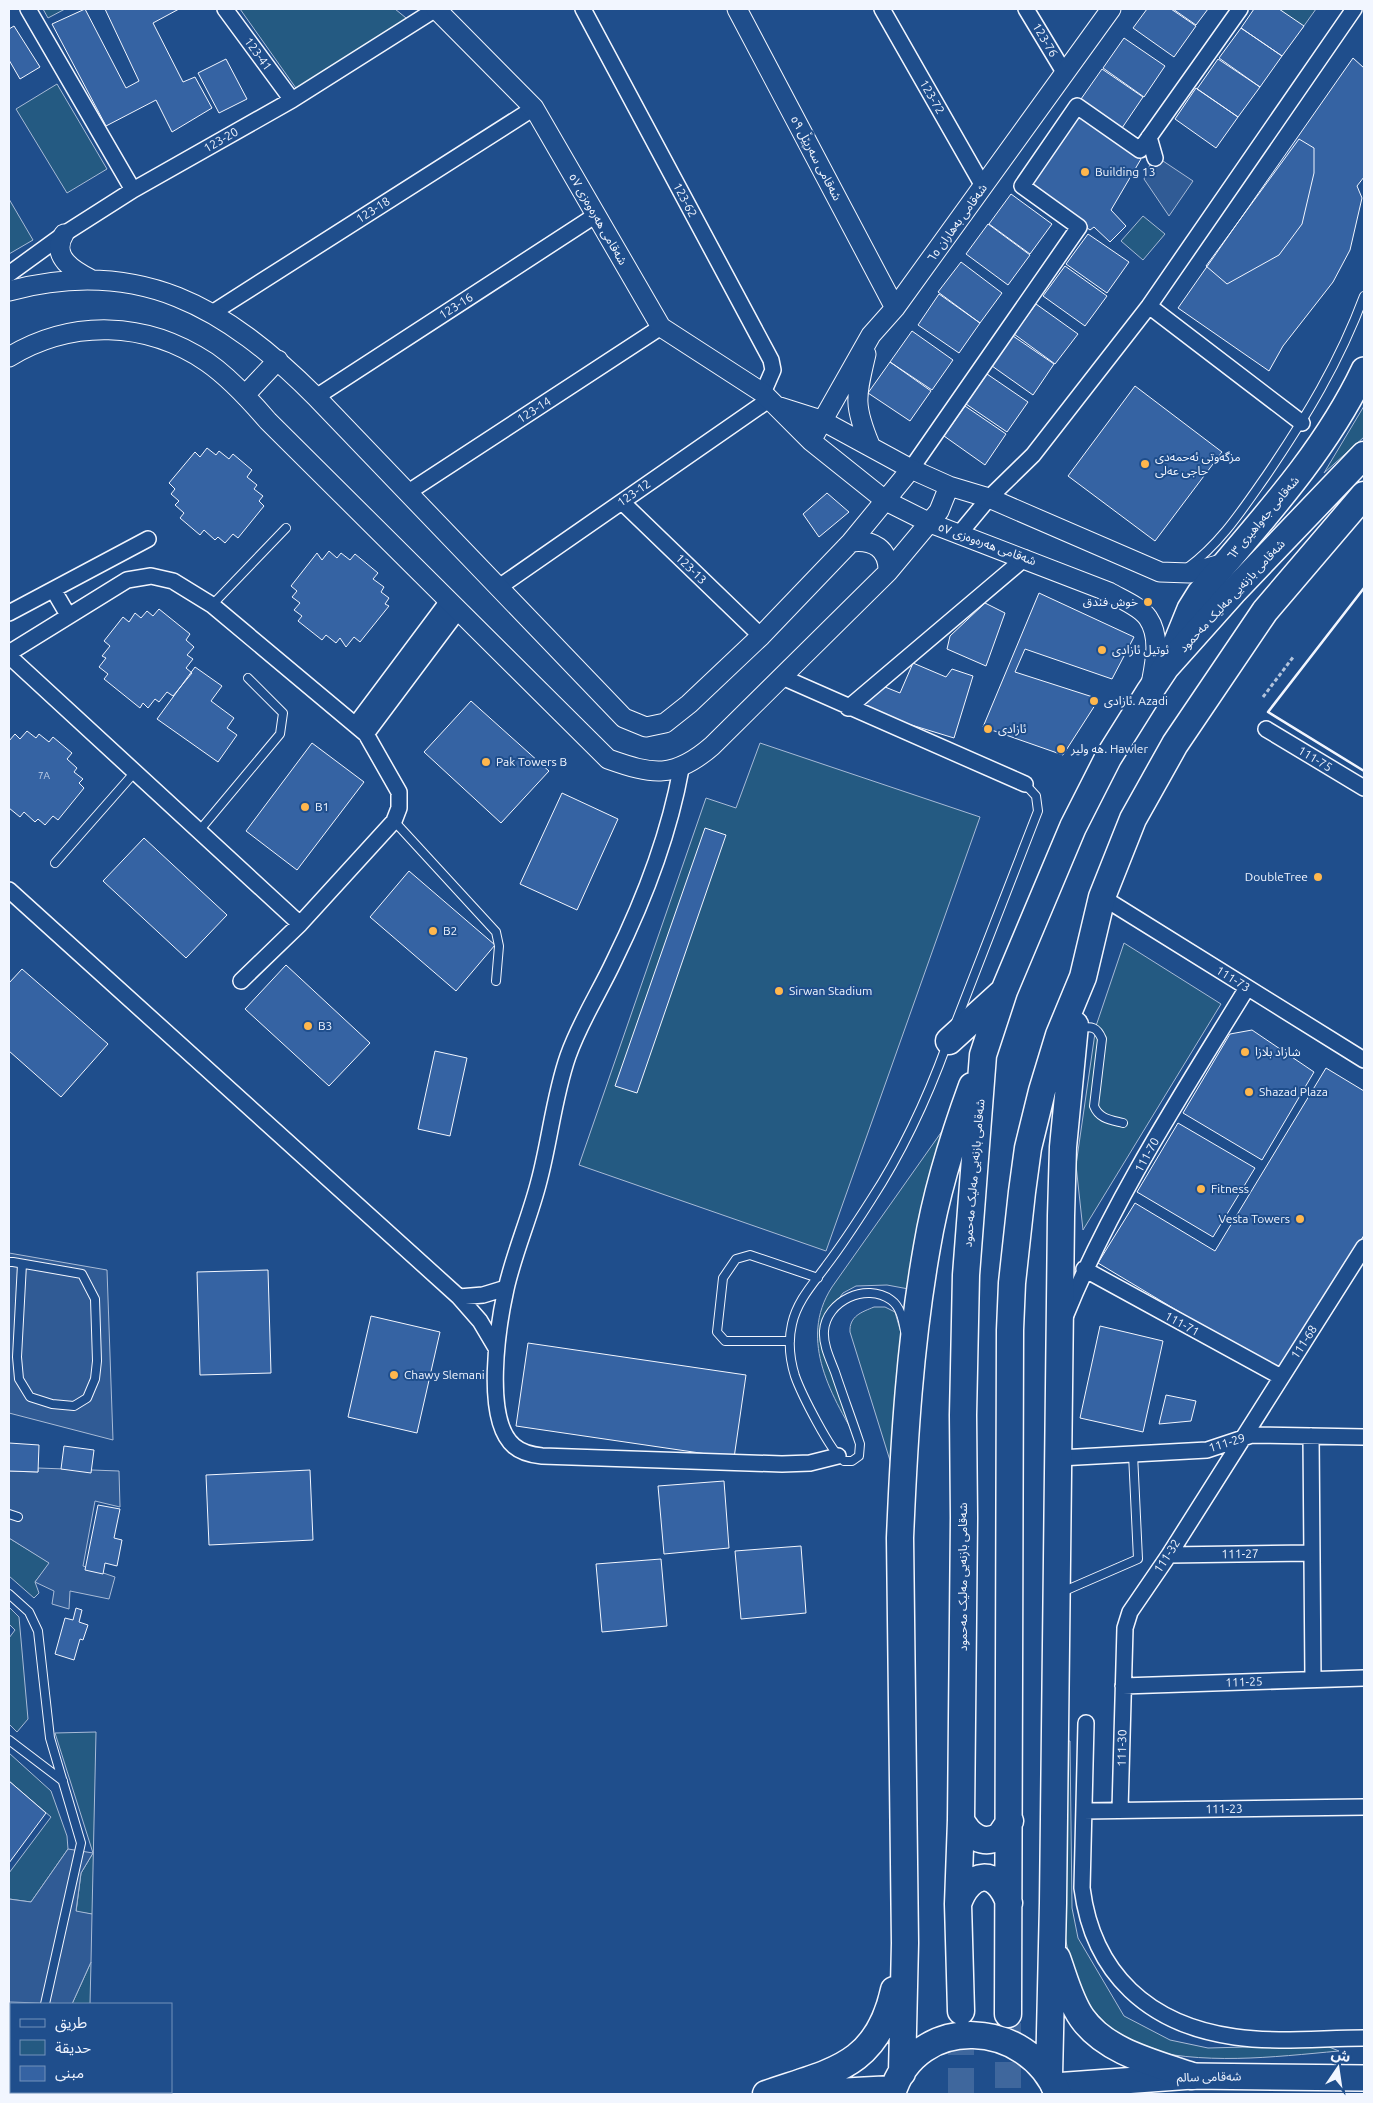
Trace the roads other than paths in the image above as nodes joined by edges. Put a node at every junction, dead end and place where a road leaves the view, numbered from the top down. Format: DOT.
graph roads {
  1 [pos="28,9"];
  2 [pos="225,9"];
  3 [pos="436,9"];
  4 [pos="583,9"];
  5 [pos="737,9"];
  6 [pos="882,9"];
  7 [pos="1026,9"];
  8 [pos="1111,9"];
  9 [pos="1240,9"];
  10 [pos="1354,9"];
  11 [pos="1064,72"];
  12 [pos="292,100"];
  13 [pos="534,108"];
  14 [pos="1150,137"];
  15 [pos="1155,158"];
  16 [pos="983,186"];
  17 [pos="133,190"];
  18 [pos="596,215"];
  19 [pos="64,234"];
  20 [pos="9,274"];
  21 [pos="92,280"];
  22 [pos="9,291"];
  23 [pos="1364,296"];
  24 [pos="1149,306"];
  25 [pos="895,308"];
  26 [pos="212,313"];
  27 [pos="661,327"];
  28 [pos="871,335"];
  29 [pos="9,357"];
  30 [pos="278,360"];
  31 [pos="1364,370"];
  32 [pos="245,395"];
  33 [pos="316,397"];
  34 [pos="771,400"];
  35 [pos="821,420"];
  36 [pos="1302,423"];
  37 [pos="811,441"];
  38 [pos="870,445"];
  39 [pos="1364,455"];
  40 [pos="911,469"];
  41 [pos="949,486"];
  42 [pos="407,493"];
  43 [pos="1364,495"];
  44 [pos="989,498"];
  45 [pos="886,501"];
  46 [pos="622,502"];
  47 [pos="930,523"];
  48 [pos="286,528"];
  49 [pos="960,533"];
  50 [pos="148,539"];
  51 [pos="851,542"];
  52 [pos="1025,558"];
  53 [pos="1225,563"];
  54 [pos="888,572"];
  55 [pos="1177,574"];
  56 [pos="499,586"];
  57 [pos="54,591"];
  58 [pos="212,605"];
  59 [pos="453,606"];
  60 [pos="9,614"];
  61 [pos="68,615"];
  62 [pos="761,636"];
  63 [pos="9,654"];
  64 [pos="1166,667"];
  65 [pos="782,677"];
  66 [pos="248,678"];
  67 [pos="1150,691"];
  68 [pos="848,708"];
  69 [pos="361,729"];
  70 [pos="1266,729"];
  71 [pos="681,769"];
  72 [pos="135,772"];
  73 [pos="1025,784"];
  74 [pos="1364,788"];
  75 [pos="394,821"];
  76 [pos="199,830"];
  77 [pos="55,863"];
  78 [pos="9,890"];
  79 [pos="1102,896"];
  80 [pos="300,924"];
  81 [pos="1082,977"];
  82 [pos="241,981"];
  83 [pos="496,981"];
  84 [pos="1247,988"];
  85 [pos="1004,991"];
  86 [pos="1074,1029"];
  87 [pos="949,1041"];
  88 [pos="983,1055"];
  89 [pos="1364,1060"];
  90 [pos="1123,1123"];
  91 [pos="1364,1247"];
  92 [pos="9,1262"];
  93 [pos="22,1264"];
  94 [pos="1084,1269"];
  95 [pos="818,1278"];
  96 [pos="506,1288"];
  97 [pos="459,1297"];
  98 [pos="1060,1329"];
  99 [pos="790,1341"];
  100 [pos="496,1348"];
  101 [pos="912,1361"];
  102 [pos="1281,1377"];
  103 [pos="1244,1436"];
  104 [pos="1311,1436"];
  105 [pos="1364,1437"];
  106 [pos="1133,1454"];
  107 [pos="838,1456"];
  108 [pos="1059,1458"];
  109 [pos="9,1514"];
  110 [pos="18,1517"];
  111 [pos="1312,1552"];
  112 [pos="1169,1555"];
  113 [pos="9,1594"];
  114 [pos="1058,1594"];
  115 [pos="1364,1678"];
  116 [pos="1314,1680"];
  117 [pos="1123,1686"];
  118 [pos="1086,1722"];
  119 [pos="9,1740"];
  120 [pos="64,1781"];
  121 [pos="1364,1807"];
  122 [pos="1120,1810"];
  123 [pos="1084,1811"];
  124 [pos="961,1820"];
  125 [pos="1010,1820"];
  126 [pos="1009,1902"];
  127 [pos="958,1904"];
  128 [pos="905,1943"];
  129 [pos="1053,1945"];
  130 [pos="45,2003"];
  131 [pos="961,2011"];
  132 [pos="1008,2014"];
  133 [pos="1364,2038"];
  134 [pos="1192,2076"];
  135 [pos="1364,2078"];
  136 [pos="1054,2085"];
  137 [pos="896,2086"];
  138 [pos="1126,2087"];
  139 [pos="766,2094"];
  140 [pos="799,2094"];
  1 -- 17 [label="street"];
  2 -- 12 [label="street, 123-41"];
  3 -- 12 [label="street, 123-20"];
  3 -- 13 [label="street, شەقامی هەرەوەزی ٥٧"];
  4 -- 34 [label="street, 123-62"];
  5 -- 25 [label="street, شەقامی سەرپێڵ ٥٩"];
  6 -- 16 [label="street, 123-72"];
  7 -- 11 [label="street, 123-76"];
  8 -- 11 [label="street, شەقامی بەهاران ٦٥"];
  9 -- 14 [label="street"];
  10 -- 24 [label="street"];
  11 -- 16 [label="street, شەقامی بەهاران ٦٥"];
  12 -- 17 [label="street, 123-20"];
  13 -- 18 [label="street, شەقامی هەرەوەزی ٥٧"];
  13 -- 26 [label="street, 123-18"];
  14 -- 15 [label="street"];
  14 -- 40 [label="street"];
  16 -- 25 [label="street, شەقامی بەهاران ٦٥"];
  17 -- 19 [label="street, 123-20"];
  18 -- 27 [label="street, شەقامی هەرەوەزی ٥٧"];
  18 -- 33 [label="street, 123-16"];
  19 -- 20 [label="street, 123-20"];
  19 -- 21 [label="street"];
  21 -- 22 [label="street"];
  21 -- 26 [label="street"];
  23 -- 36 [label="lane"];
  24 -- 36 [label="street"];
  24 -- 44 [label="street"];
  25 -- 28 [label="street, شەقامی بەهاران ٦٥"];
  26 -- 30 [label="street"];
  27 -- 34 [label="street, شەقامی هەرەوەزی ٥٧"];
  27 -- 42 [label="street, 123-14"];
  28 -- 35 [label="street, شەقامی بەهاران ٦٥"];
  28 -- 38 [label="street"];
  29 -- 32 [label="street"];
  30 -- 32 [label="street"];
  30 -- 33 [label="street"];
  31 -- 53 [label="main road, شەقامی جەواهیری ٦٣"];
  32 -- 59 [label="street"];
  33 -- 42 [label="street"];
  34 -- 35 [label="street, شەقامی هەرەوەزی ٥٧"];
  34 -- 37 [label="street, شەقامی هەرەوەزی ٥٧"];
  34 -- 46 [label="street, 123-12"];
  35 -- 37 [label="street, شەقامی بەهاران ٦٥"];
  35 -- 38 [label="street, شەقامی هەرەوەزی ٥٧"];
  36 -- 55 [label="lane"];
  37 -- 45 [label="street, شەقامی هەرەوەزی ٥٧"];
  38 -- 40 [label="street, شەقامی هەرەوەزی ٥٧"];
  39 -- 64 [label="highway, شەقامی بازنەیی مەلیک مەحمود"];
  40 -- 41 [label="street, شەقامی هەرەوەزی ٥٧"];
  40 -- 45 [label="street"];
  41 -- 44 [label="street, شەقامی هەرەوەزی ٥٧"];
  41 -- 47 [label="street"];
  42 -- 56 [label="street"];
  43 -- 79 [label="highway"];
  44 -- 49 [label="street"];
  44 -- 55 [label="street, شەقامی هەرەوەزی ٥٧"];
  45 -- 47 [label="street, شەقامی هەرەوەزی ٥٧"];
  45 -- 51 [label="street"];
  46 -- 56 [label="street, 123-12"];
  46 -- 62 [label="street, 123-13"];
  47 -- 49 [label="street, شەقامی هەرەوەزی ٥٧"];
  47 -- 54 [label="street"];
  48 -- 58 [label="lane"];
  49 -- 52 [label="street, شەقامی هەرەوەزی ٥٧"];
  50 -- 57 [label="street"];
  51 -- 54 [label="street"];
  51 -- 62 [label="street"];
  52 -- 67 [label="street, شەقامی هەرەوەزی ٥٧"];
  52 -- 68 [label="street"];
  53 -- 55 [label="street, شەقامی هەرەوەزی ٥٧"];
  53 -- 64 [label="main road, شەقامی جەواهیری ٦٣"];
  54 -- 65 [label="street"];
  56 -- 62 [label="street"];
  57 -- 60 [label="street"];
  57 -- 61 [label="street"];
  58 -- 61 [label="street"];
  58 -- 69 [label="street"];
  59 -- 69 [label="street"];
  59 -- 71 [label="street"];
  61 -- 63 [label="street"];
  63 -- 72 [label="street"];
  64 -- 67 [label="highway, شەقامی بازنەیی مەلیک مەحمود"];
  65 -- 68 [label="street"];
  65 -- 71 [label="street"];
  66 -- 76 [label="lane"];
  67 -- 85 [label="highway, شەقامی بازنەیی مەلیک مەحمود"];
  68 -- 73 [label="street"];
  69 -- 75 [label="street"];
  70 -- 74 [label="street, 111-75"];
  71 -- 96 [label="street"];
  72 -- 76 [label="street"];
  72 -- 77 [label="lane"];
  73 -- 87 [label="lane"];
  75 -- 80 [label="street"];
  75 -- 83 [label="lane"];
  76 -- 80 [label="street"];
  78 -- 97 [label="street"];
  79 -- 81 [label="highway"];
  79 -- 84 [label="street, 111-73"];
  80 -- 82 [label="street"];
  81 -- 86 [label="highway"];
  81 -- 125 [label="highway"];
  84 -- 89 [label="street, 111-73"];
  84 -- 94 [label="street, 111-70"];
  85 -- 87 [label="highway"];
  85 -- 88 [label="highway, شەقامی بازنەیی مەلیک مەحمود"];
  86 -- 90 [label="lane"];
  86 -- 98 [label="highway"];
  87 -- 95 [label="lane"];
  88 -- 101 [label="highway"];
  88 -- 124 [label="highway, شەقامی بازنەیی مەلیک مەحمود"];
  91 -- 102 [label="street, 111-68"];
  92 -- 93 [label="lane"];
  93 -- 93 [label="lane"];
  94 -- 98 [label="street, 111-70"];
  94 -- 102 [label="street, 111-71"];
  95 -- 99 [label="lane"];
  95 -- 99 [label="lane"];
  96 -- 97 [label="street"];
  96 -- 100 [label="street"];
  97 -- 100 [label="street"];
  98 -- 108 [label="highway"];
  99 -- 107 [label="lane"];
  100 -- 107 [label="street"];
  101 -- 107 [label="lane"];
  101 -- 128 [label="highway"];
  102 -- 103 [label="street, 111-68"];
  103 -- 104 [label="street, 111-29"];
  103 -- 106 [label="street, 111-29"];
  103 -- 112 [label="street, 111-32"];
  104 -- 105 [label="street, 111-29"];
  104 -- 111 [label="street"];
  106 -- 108 [label="street, 111-29"];
  106 -- 114 [label="lane"];
  108 -- 114 [label="highway"];
  109 -- 110 [label="lane"];
  111 -- 112 [label="street, 111-27"];
  111 -- 116 [label="street"];
  112 -- 117 [label="street, 111-32"];
  113 -- 120 [label="lane"];
  114 -- 129 [label="highway"];
  115 -- 116 [label="street, 111-25"];
  116 -- 117 [label="street, 111-25"];
  117 -- 122 [label="street, 111-30"];
  118 -- 123 [label="street"];
  119 -- 120 [label="lane"];
  120 -- 130 [label="lane"];
  121 -- 122 [label="street, 111-23"];
  122 -- 123 [label="street, 111-23"];
  123 -- 133 [label="street"];
  124 -- 125 [label="highway"];
  124 -- 127 [label="highway, شەقامی بازنەیی مەلیک مەحمود"];
  125 -- 126 [label="highway"];
  126 -- 127 [label="highway"];
  126 -- 132 [label="highway"];
  127 -- 131 [label="highway, شەقامی بازنەیی مەلیک مەحمود"];
  128 -- 137 [label="highway"];
  128 -- 139 [label="highway"];
  129 -- 134 [label="highway"];
  129 -- 136 [label="highway"];
  134 -- 135 [label="main road, شەقامی سالم"];
  134 -- 138 [label="main road, شەقامی سالم"];
  136 -- 137 [label="highway"];
  136 -- 138 [label="main road, شەقامی سالم"];
  137 -- 140 [label="highway"];
}
